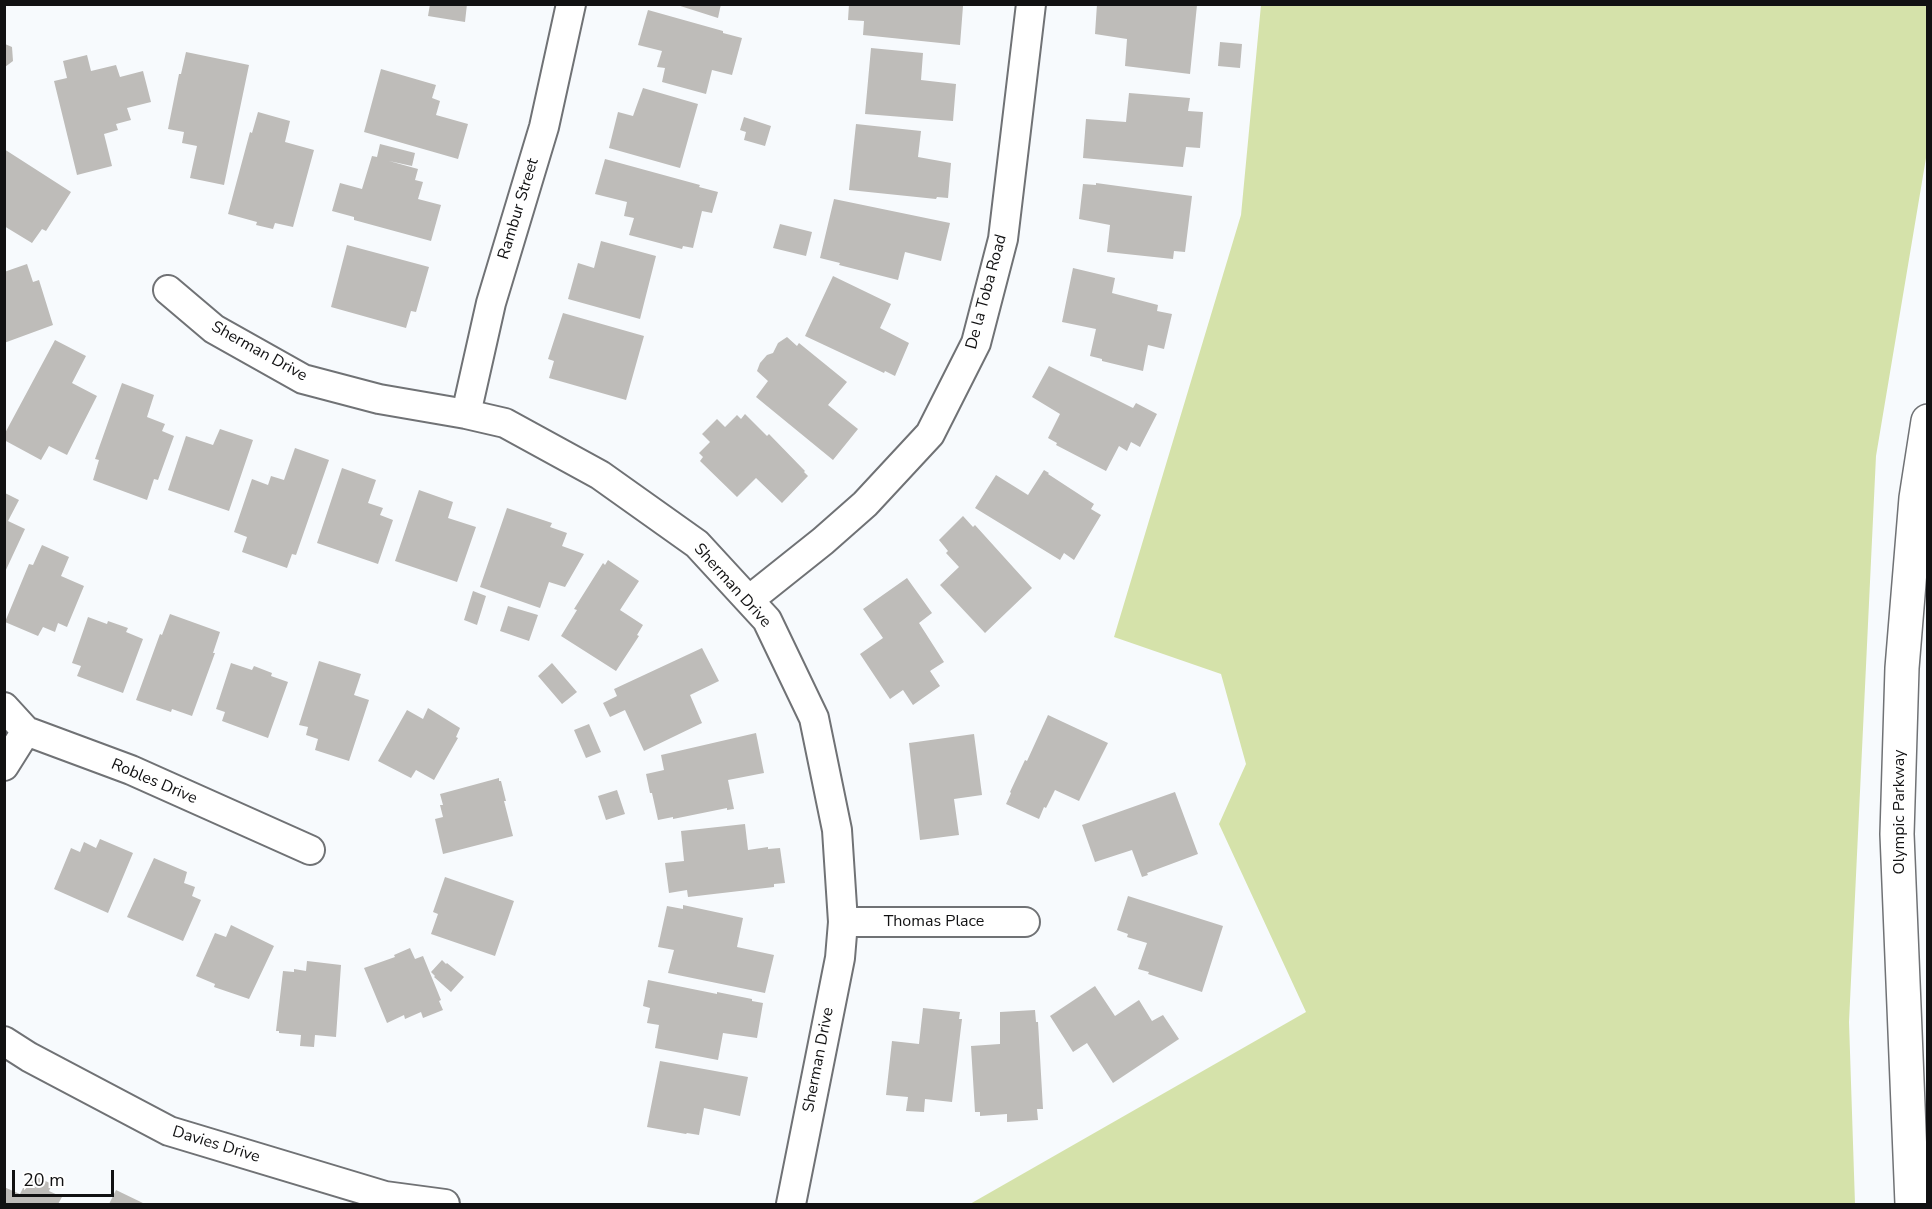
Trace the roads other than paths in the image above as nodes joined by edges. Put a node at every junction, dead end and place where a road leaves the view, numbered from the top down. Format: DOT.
graph roads {
  1 [pos="571,4"];
  2 [pos="1031,4"];
  3 [pos="168,290"];
  4 [pos="466,414"];
  5 [pos="1928,421"];
  6 [pos="749,600"];
  7 [pos="4,707"];
  8 [pos="26,730"];
  9 [pos="4,766"];
  10 [pos="310,850"];
  11 [pos="1025,921"];
  12 [pos="843,922"];
  13 [pos="4,1041"];
  14 [pos="445,1204"];
  15 [pos="791,1204"];
  16 [pos="1912,1204"];
  1 -- 4 [label="street, Rambur Street"];
  2 -- 6 [label="street, De la Toba Road"];
  3 -- 4 [label="street, Sherman Drive"];
  4 -- 6 [label="street, Sherman Drive"];
  5 -- 16 [label="main road, Olympic Parkway"];
  6 -- 12 [label="street, Sherman Drive"];
  7 -- 8 [label="street, Robles Drive"];
  8 -- 9 [label="street"];
  8 -- 10 [label="street, Robles Drive"];
  11 -- 12 [label="street, Thomas Place"];
  12 -- 15 [label="street, Sherman Drive"];
  13 -- 14 [label="street, Davies Drive"];
}
